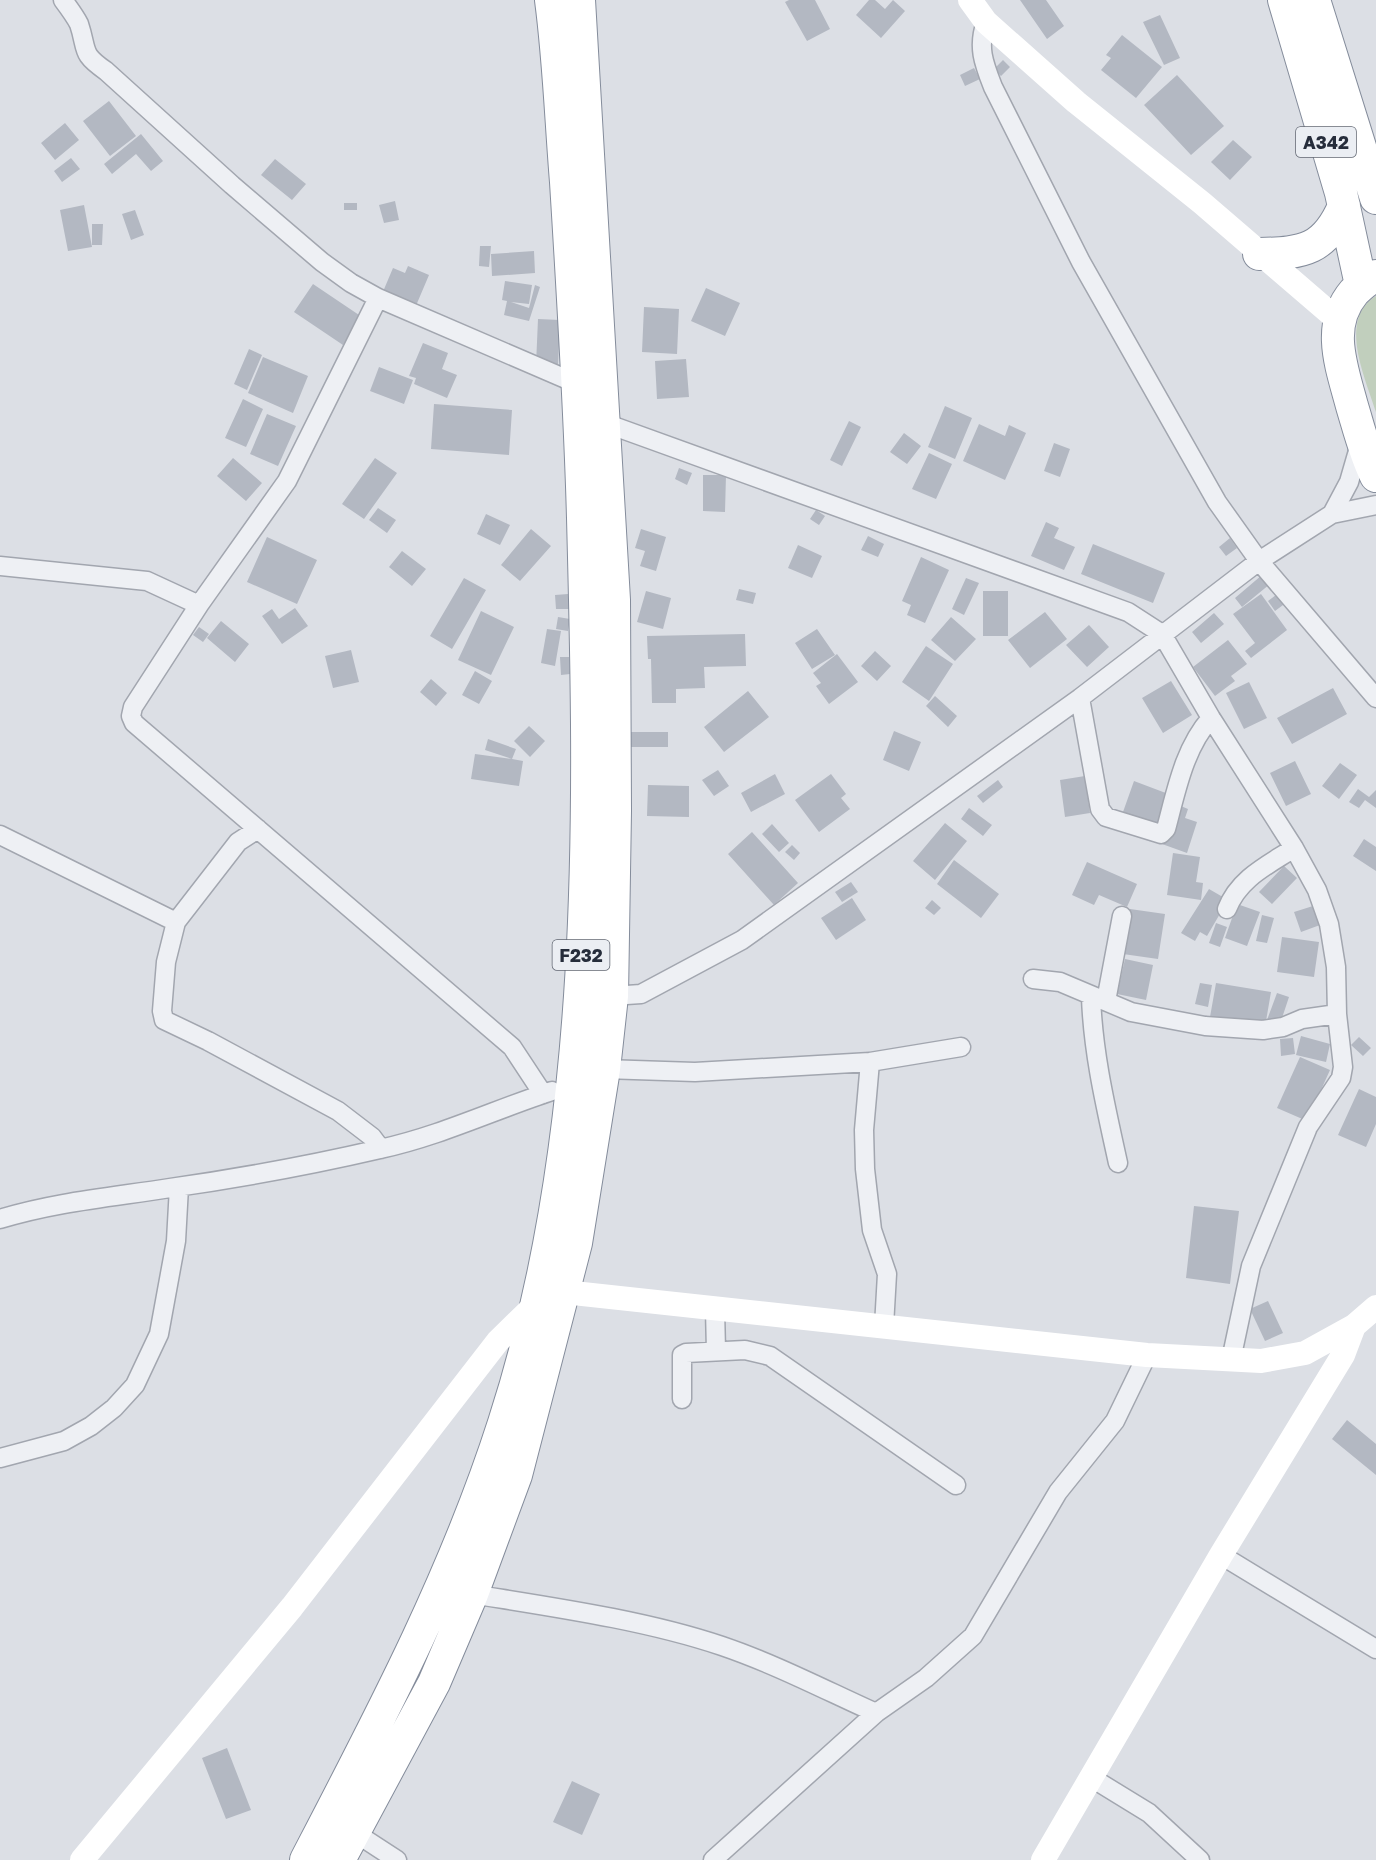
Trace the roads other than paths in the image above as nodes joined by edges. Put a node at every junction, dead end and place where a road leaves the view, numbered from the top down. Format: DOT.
graph roads {
  1 [pos="63,0"];
  2 [pos="551,0"];
  3 [pos="579,0"];
  4 [pos="970,0"];
  5 [pos="1284,0"];
  6 [pos="1314,0"];
  7 [pos="986,22"];
  8 [pos="1376,198"];
  9 [pos="1344,206"];
  10 [pos="1259,254"];
  11 [pos="1368,280"];
  12 [pos="378,298"];
  13 [pos="1339,321"];
  14 [pos="580,385"];
  15 [pos="605,423"];
  16 [pos="1362,439"];
  17 [pos="1376,476"];
  18 [pos="1376,505"];
  19 [pos="1332,514"];
  20 [pos="1259,561"];
  21 [pos="0,566"];
  22 [pos="199,605"];
  23 [pos="1162,634"];
  24 [pos="1080,698"];
  25 [pos="1376,698"];
  26 [pos="1211,718"];
  27 [pos="258,830"];
  28 [pos="0,835"];
  29 [pos="1294,848"];
  30 [pos="1227,909"];
  31 [pos="1122,916"];
  32 [pos="176,922"];
  33 [pos="1033,979"];
  34 [pos="612,996"];
  35 [pos="1099,999"];
  36 [pos="1337,1014"];
  37 [pos="961,1047"];
  38 [pos="870,1062"];
  39 [pos="604,1069"];
  40 [pos="557,1089"];
  41 [pos="381,1149"];
  42 [pos="1118,1163"];
  43 [pos="179,1187"];
  44 [pos="0,1219"];
  45 [pos="564,1292"];
  46 [pos="535,1305"];
  47 [pos="1376,1307"];
  48 [pos="715,1309"];
  49 [pos="884,1326"];
  50 [pos="1354,1326"];
  51 [pos="716,1351"];
  52 [pos="1147,1355"];
  53 [pos="1231,1360"];
  54 [pos="682,1399"];
  55 [pos="0,1458"];
  56 [pos="956,1485"];
  57 [pos="1221,1555"];
  58 [pos="472,1594"];
  59 [pos="1376,1649"];
  60 [pos="876,1713"];
  61 [pos="1092,1778"];
  62 [pos="354,1832"];
  63 [pos="82,1860"];
  64 [pos="306,1860"];
  65 [pos="339,1860"];
  66 [pos="397,1860"];
  67 [pos="713,1860"];
  68 [pos="1043,1860"];
  69 [pos="1200,1860"];
  1 -- 12 [label="street"];
  2 -- 14 [label="highway, F232"];
  3 -- 15 [label="highway, F232"];
  4 -- 7 [label="street"];
  5 -- 9 [label="highway, A342"];
  6 -- 8 [label="highway, A342"];
  7 -- 10 [label="street"];
  7 -- 20 [label="street"];
  9 -- 10 [label="highway"];
  9 -- 11 [label="highway, A342"];
  10 -- 13 [label="street"];
  11 -- 13 [label="highway, A342"];
  12 -- 14 [label="street"];
  12 -- 22 [label="street"];
  13 -- 16 [label="highway, A342"];
  14 -- 40 [label="highway, F232"];
  15 -- 23 [label="street"];
  15 -- 34 [label="highway, F232"];
  16 -- 17 [label="highway, A342"];
  16 -- 19 [label="street"];
  18 -- 19 [label="street"];
  19 -- 20 [label="street"];
  20 -- 23 [label="street"];
  20 -- 25 [label="street"];
  21 -- 22 [label="street"];
  22 -- 27 [label="street"];
  23 -- 24 [label="street"];
  23 -- 26 [label="street"];
  24 -- 26 [label="street"];
  24 -- 34 [label="street"];
  26 -- 29 [label="street"];
  27 -- 32 [label="street"];
  27 -- 40 [label="street"];
  28 -- 32 [label="street"];
  29 -- 30 [label="street"];
  29 -- 36 [label="street"];
  31 -- 35 [label="street"];
  32 -- 41 [label="street"];
  33 -- 35 [label="street"];
  34 -- 39 [label="highway, F232"];
  35 -- 36 [label="street"];
  35 -- 42 [label="street"];
  36 -- 53 [label="street"];
  37 -- 38 [label="street"];
  38 -- 39 [label="street"];
  38 -- 49 [label="street"];
  39 -- 45 [label="highway, F232"];
  40 -- 41 [label="street"];
  40 -- 46 [label="highway, F232"];
  41 -- 43 [label="street"];
  43 -- 44 [label="street"];
  43 -- 55 [label="street"];
  45 -- 46 [label="street"];
  45 -- 48 [label="street"];
  45 -- 58 [label="highway, F232"];
  46 -- 63 [label="street"];
  46 -- 64 [label="highway, F232"];
  47 -- 50 [label="street"];
  48 -- 49 [label="street"];
  48 -- 51 [label="street"];
  49 -- 52 [label="street"];
  50 -- 53 [label="street"];
  50 -- 57 [label="street"];
  51 -- 54 [label="street"];
  51 -- 56 [label="street"];
  52 -- 53 [label="street"];
  52 -- 60 [label="street"];
  57 -- 59 [label="street"];
  57 -- 61 [label="street"];
  58 -- 60 [label="street"];
  58 -- 62 [label="highway, F232"];
  60 -- 67 [label="street"];
  61 -- 68 [label="street"];
  61 -- 69 [label="street"];
  62 -- 65 [label="highway, F232"];
  62 -- 66 [label="street"];
}
